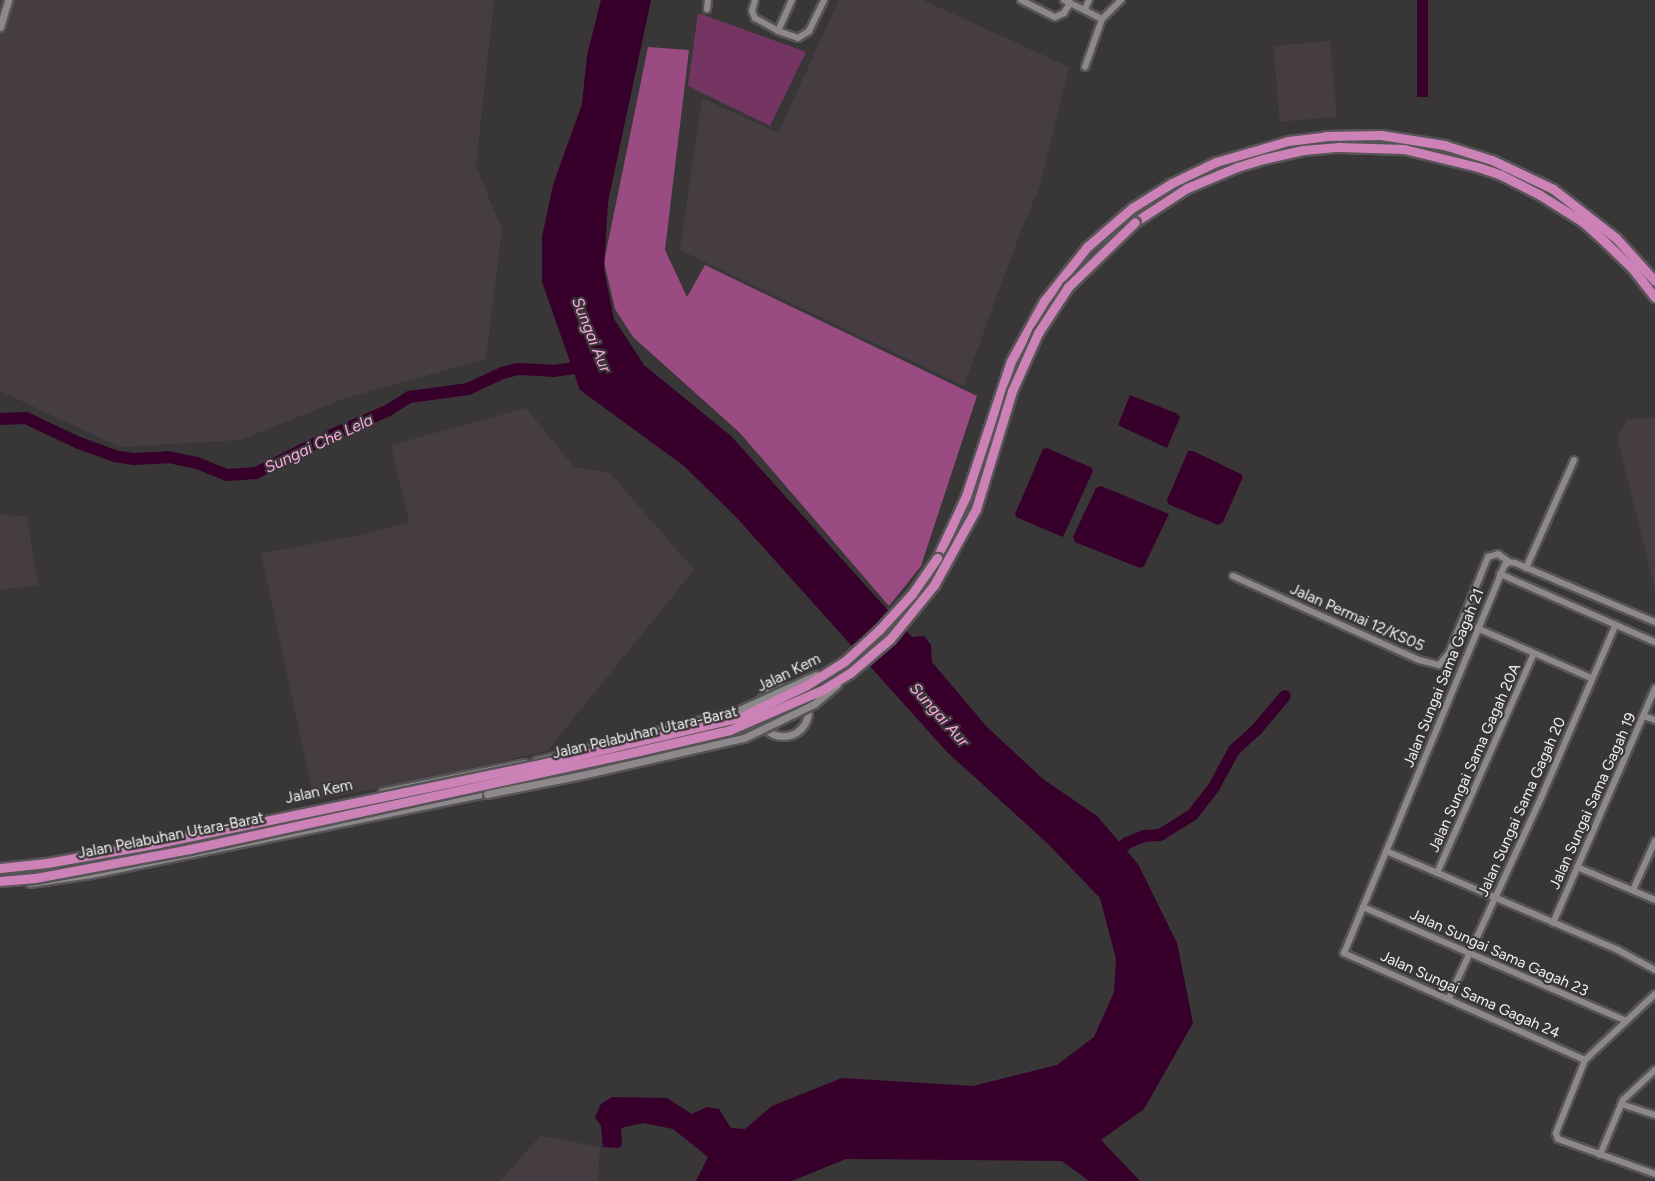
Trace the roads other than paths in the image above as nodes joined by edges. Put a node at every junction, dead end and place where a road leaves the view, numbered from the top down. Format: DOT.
graph roads {
  1 [pos="8,0"];
  2 [pos="708,0"];
  3 [pos="755,0"];
  4 [pos="792,0"];
  5 [pos="824,0"];
  6 [pos="1021,0"];
  7 [pos="1089,0"];
  8 [pos="1121,0"];
  9 [pos="1067,2"];
  10 [pos="707,9"];
  11 [pos="1085,9"];
  12 [pos="1102,19"];
  13 [pos="0,27"];
  14 [pos="778,31"];
  15 [pos="1085,67"];
  16 [pos="1655,280"];
  17 [pos="1655,297"];
  18 [pos="1574,459"];
  19 [pos="1509,562"];
  20 [pos="1526,568"];
  21 [pos="1500,574"];
  22 [pos="1233,576"];
  23 [pos="1655,622"];
  24 [pos="1616,624"];
  25 [pos="1477,628"];
  26 [pos="1655,642"];
  27 [pos="1534,652"];
  28 [pos="845,661"];
  29 [pos="850,673"];
  30 [pos="1591,678"];
  31 [pos="1655,688"];
  32 [pos="758,708"];
  33 [pos="1644,716"];
  34 [pos="1655,720"];
  35 [pos="761,725"];
  36 [pos="536,761"];
  37 [pos="487,794"];
  38 [pos="1655,841"];
  39 [pos="1386,851"];
  40 [pos="0,866"];
  41 [pos="1577,867"];
  42 [pos="1437,873"];
  43 [pos="0,882"];
  44 [pos="1633,891"];
  45 [pos="1494,898"];
  46 [pos="1655,900"];
  47 [pos="1363,907"];
  48 [pos="1553,923"];
  49 [pos="1344,953"];
  50 [pos="1469,953"];
  51 [pos="1655,970"];
  52 [pos="1654,996"];
  53 [pos="1449,998"];
  54 [pos="1626,1021"];
  55 [pos="1585,1060"];
  56 [pos="1655,1070"];
  57 [pos="1621,1104"];
  58 [pos="1655,1115"];
  59 [pos="1600,1155"];
  60 [pos="1655,1174"];
  1 -- 13 [label="street"];
  2 -- 10 [label="street"];
  3 -- 14 [label="street"];
  4 -- 14 [label="street"];
  5 -- 14 [label="street"];
  6 -- 9 [label="street"];
  7 -- 11 [label="street"];
  8 -- 12 [label="street"];
  9 -- 11 [label="street"];
  11 -- 12 [label="street"];
  12 -- 15 [label="street"];
  16 -- 28 [label="main road, Jalan Pelabuhan Utara-Barat, bridge"];
  17 -- 29 [label="main road, Jalan Pelabuhan Utara-Barat, bridge"];
  18 -- 20 [label="street"];
  19 -- 20 [label="street"];
  19 -- 21 [label="street, Jalan Sungai Sama Gagah 21"];
  19 -- 22 [label="street, Jalan Permai 12/KS05"];
  20 -- 23 [label="street"];
  21 -- 24 [label="street"];
  21 -- 25 [label="street, Jalan Sungai Sama Gagah 21"];
  24 -- 26 [label="street"];
  24 -- 30 [label="street, Jalan Sungai Sama Gagah 20"];
  25 -- 27 [label="street"];
  25 -- 39 [label="street, Jalan Sungai Sama Gagah 21"];
  27 -- 30 [label="street"];
  27 -- 42 [label="street, Jalan Sungai Sama Gagah 20A"];
  28 -- 36 [label="street, Jalan Kem, bridge"];
  28 -- 40 [label="main road, Jalan Pelabuhan Utara-Barat, bridge"];
  29 -- 37 [label="street, bridge"];
  29 -- 43 [label="main road, Jalan Pelabuhan Utara-Barat, bridge"];
  30 -- 45 [label="street, Jalan Sungai Sama Gagah 20"];
  31 -- 33 [label="street, Jalan Sungai Sama Gagah 19"];
  32 -- 35 [label="street"];
  32 -- 35 [label="street"];
  32 -- 36 [label="street, Jalan Kem"];
  33 -- 34 [label="street"];
  33 -- 41 [label="street, Jalan Sungai Sama Gagah 19"];
  35 -- 37 [label="street"];
  36 -- 40 [label="street, Jalan Kem"];
  37 -- 43 [label="street"];
  38 -- 44 [label="street"];
  39 -- 42 [label="street"];
  39 -- 47 [label="street, Jalan Sungai Sama Gagah 21"];
  41 -- 44 [label="street"];
  41 -- 48 [label="street, Jalan Sungai Sama Gagah 19"];
  42 -- 45 [label="street"];
  44 -- 46 [label="street"];
  45 -- 48 [label="street"];
  45 -- 50 [label="street, Jalan Sungai Sama Gagah 20"];
  47 -- 49 [label="street, Jalan Sungai Sama Gagah 21"];
  47 -- 50 [label="street, Jalan Sungai Sama Gagah 23"];
  48 -- 51 [label="street"];
  49 -- 53 [label="street, Jalan Sungai Sama Gagah 24"];
  50 -- 53 [label="street, Jalan Sungai Sama Gagah 20"];
  50 -- 54 [label="street, Jalan Sungai Sama Gagah 23"];
  52 -- 54 [label="street"];
  53 -- 55 [label="street, Jalan Sungai Sama Gagah 24"];
  54 -- 55 [label="street"];
  55 -- 59 [label="street"];
  56 -- 57 [label="street"];
  57 -- 58 [label="street"];
  57 -- 59 [label="street"];
  59 -- 60 [label="street"];
}
